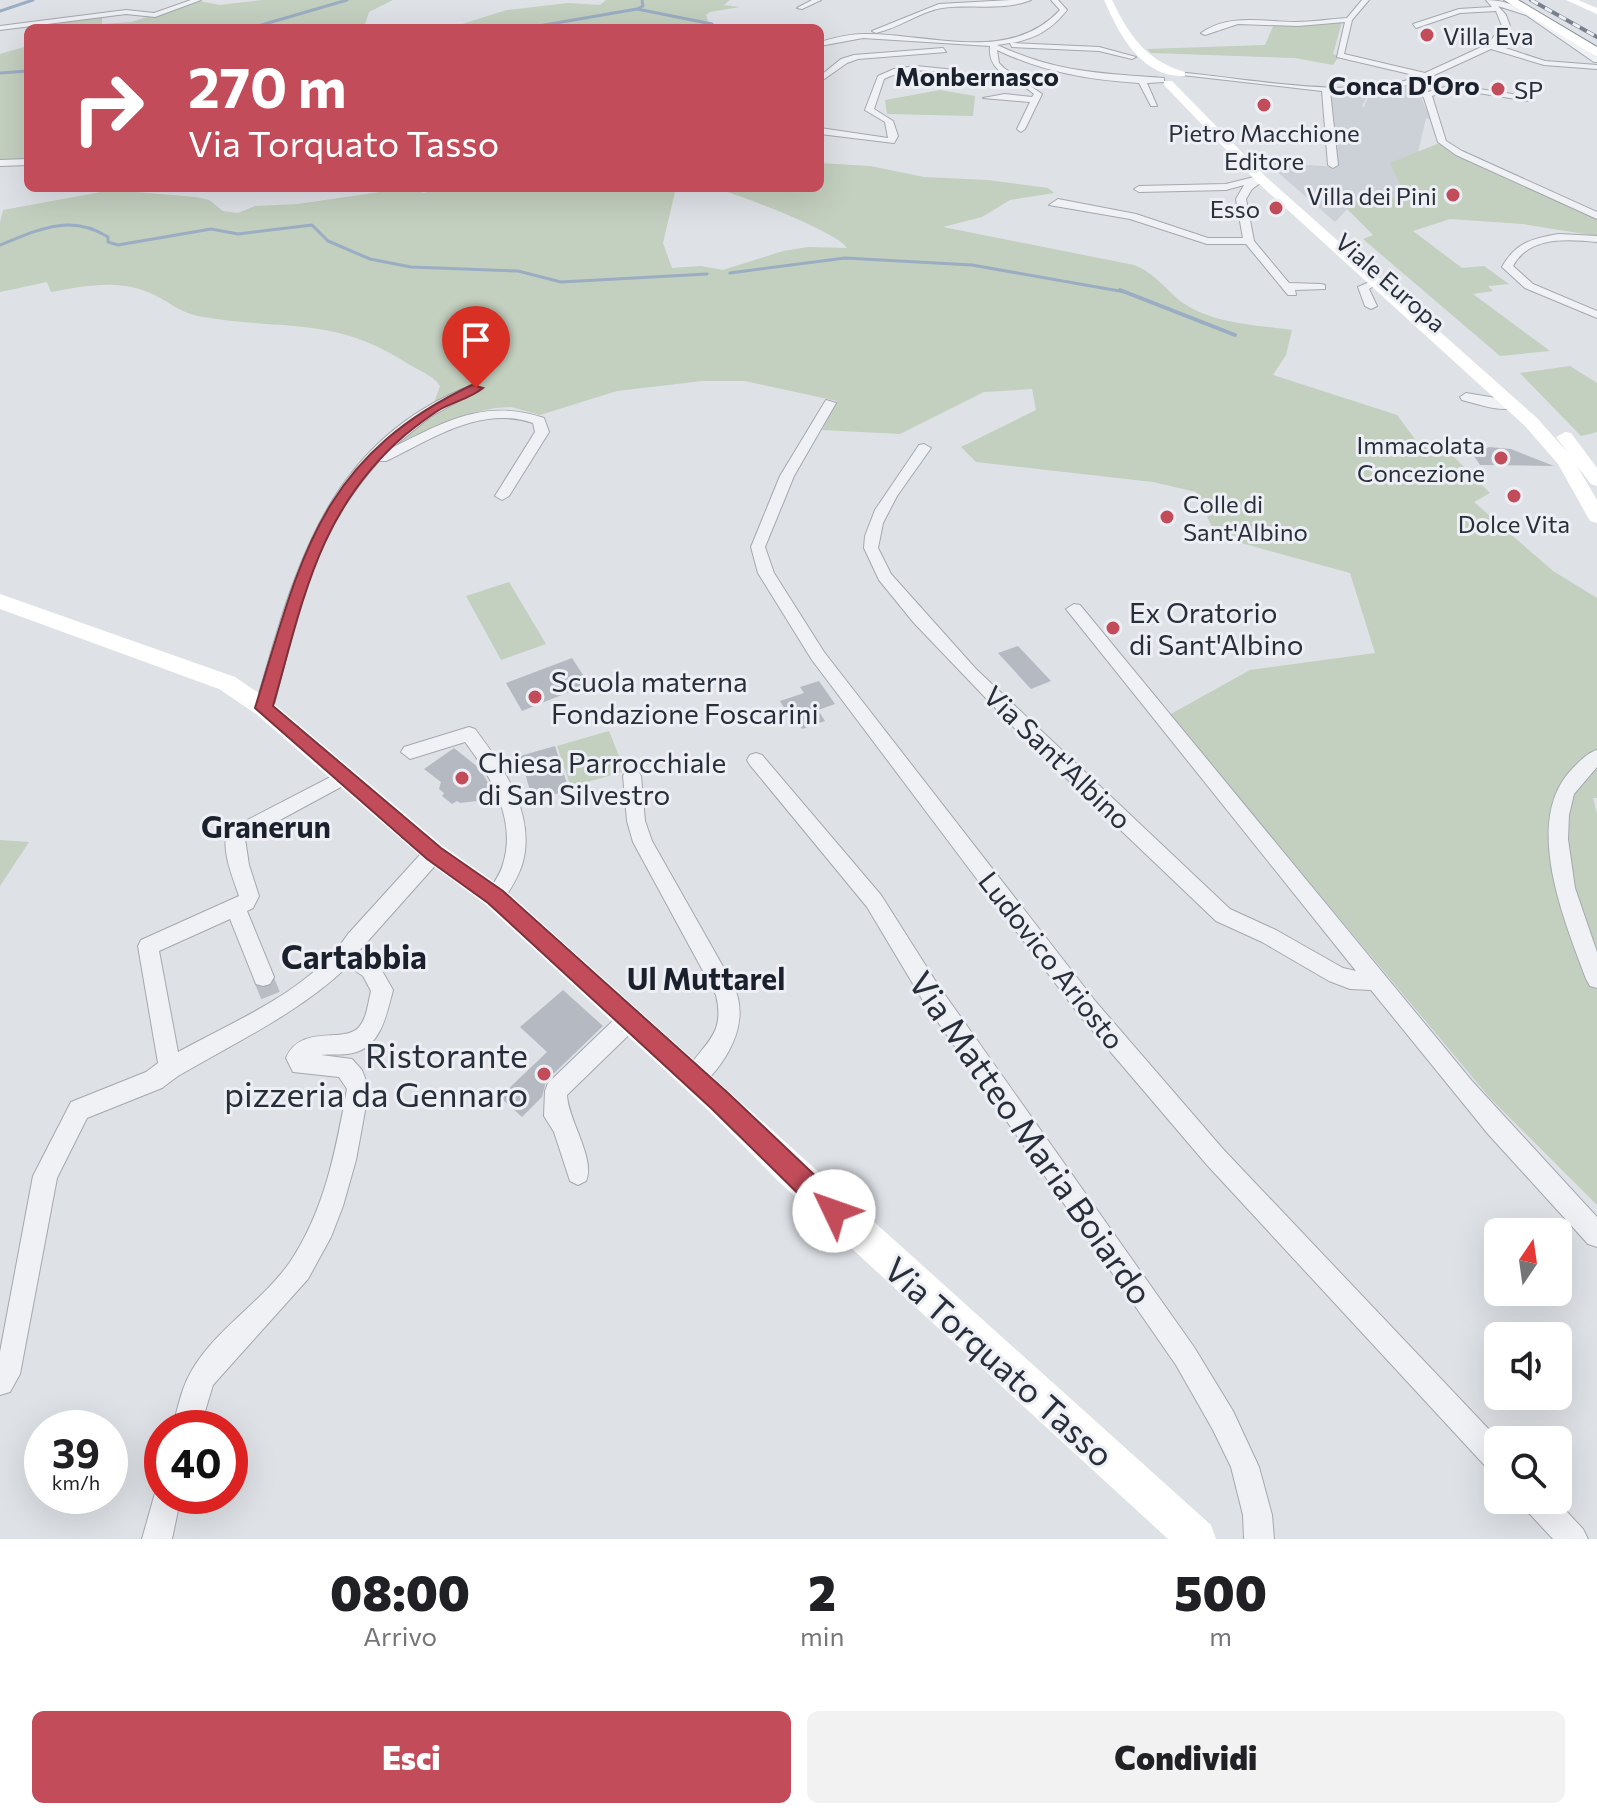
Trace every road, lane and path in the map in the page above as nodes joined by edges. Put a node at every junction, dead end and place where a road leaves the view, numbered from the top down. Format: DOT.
graph roads {
  1 [pos="198,0"];
  2 [pos="818,0"];
  3 [pos="1028,0"];
  4 [pos="1054,0"];
  5 [pos="1099,0"];
  6 [pos="1108,0"];
  7 [pos="1366,0"];
  8 [pos="1510,0"];
  9 [pos="1570,0"];
  10 [pos="1490,1"];
  11 [pos="937,3"];
  12 [pos="800,8"];
  13 [pos="1498,9"];
  14 [pos="1596,12"];
  15 [pos="1349,20"];
  16 [pos="32,24"];
  17 [pos="24,25"];
  18 [pos="1416,26"];
  19 [pos="0,28"];
  20 [pos="874,31"];
  21 [pos="1205,33"];
  22 [pos="824,43"];
  23 [pos="1119,43"];
  24 [pos="992,46"];
  25 [pos="1491,46"];
  26 [pos="1099,49"];
  27 [pos="1597,53"];
  28 [pos="1132,57"];
  29 [pos="1597,60"];
  30 [pos="1597,67"];
  31 [pos="1424,75"];
  32 [pos="824,77"];
  33 [pos="1177,79"];
  34 [pos="1142,81"];
  35 [pos="1414,81"];
  36 [pos="938,86"];
  37 [pos="1326,88"];
  38 [pos="1427,95"];
  39 [pos="987,98"];
  40 [pos="1529,99"];
  41 [pos="1036,100"];
  42 [pos="1154,104"];
  43 [pos="1021,129"];
  44 [pos="824,132"];
  45 [pos="24,162"];
  46 [pos="0,163"];
  47 [pos="1333,165"];
  48 [pos="1261,179"];
  49 [pos="1139,189"];
  50 [pos="1054,205"];
  51 [pos="1597,216"];
  52 [pos="1597,240"];
  53 [pos="1249,241"];
  54 [pos="1374,283"];
  55 [pos="1321,287"];
  56 [pos="1371,306"];
  57 [pos="1597,315"];
  58 [pos="476,388"];
  59 [pos="1466,397"];
  60 [pos="830,403"];
  61 [pos="1514,405"];
  62 [pos="924,448"];
  63 [pos="371,462"];
  64 [pos="1597,480"];
  65 [pos="502,496"];
  66 [pos="1597,517"];
  67 [pos="0,601"];
  68 [pos="1074,609"];
  69 [pos="264,708"];
  70 [pos="410,752"];
  71 [pos="1597,757"];
  72 [pos="756,760"];
  73 [pos="346,776"];
  74 [pos="632,776"];
  75 [pos="434,853"];
  76 [pos="495,897"];
  77 [pos="235,907"];
  78 [pos="346,954"];
  79 [pos="263,977"];
  80 [pos="1597,979"];
  81 [pos="1376,980"];
  82 [pos="630,1019"];
  83 [pos="170,1068"];
  84 [pos="694,1079"];
  85 [pos="578,1173"];
  86 [pos="1597,1235"];
  87 [pos="0,1382"];
  88 [pos="192,1410"];
  89 [pos="1484,1444"];
  90 [pos="163,1514"];
  91 [pos="1549,1514"];
  92 [pos="157,1539"];
  93 [pos="1197,1539"];
  94 [pos="1259,1539"];
  95 [pos="1573,1539"];
  1 -- 16 [label="street"];
  2 -- 12 [label="street"];
  3 -- 11 [label="street"];
  4 -- 24 [label="street"];
  5 -- 23 [label="street, Viale Europa"];
  6 -- 33 [label="street, Viale Europa"];
  7 -- 15 [label="street"];
  8 -- 27 [label="highway"];
  9 -- 14 [label="street"];
  10 -- 13 [label="street"];
  10 -- 29 [label="street"];
  11 -- 20 [label="street"];
  13 -- 18 [label="street"];
  13 -- 25 [label="street"];
  15 -- 21 [label="street"];
  15 -- 31 [label="street"];
  17 -- 19 [label="street"];
  22 -- 24 [label="street"];
  23 -- 26 [label="street"];
  23 -- 28 [label="street, Viale Europa"];
  24 -- 26 [label="street"];
  24 -- 32 [label="street"];
  24 -- 34 [label="street"];
  24 -- 41 [label="street"];
  25 -- 30 [label="street"];
  25 -- 31 [label="street"];
  26 -- 28 [label="street"];
  28 -- 33 [label="street, Viale Europa"];
  31 -- 35 [label="street"];
  33 -- 34 [label="street"];
  33 -- 37 [label="street"];
  33 -- 48 [label="street, Viale Europa"];
  33 -- 64 [label="street, Viale Europa"];
  34 -- 42 [label="street"];
  35 -- 37 [label="street"];
  35 -- 38 [label="street"];
  36 -- 44 [label="street"];
  37 -- 47 [label="street"];
  38 -- 40 [label="street"];
  38 -- 51 [label="street"];
  39 -- 41 [label="street"];
  41 -- 43 [label="street"];
  45 -- 46 [label="street"];
  48 -- 49 [label="street"];
  48 -- 53 [label="street"];
  48 -- 54 [label="street, Viale Europa"];
  50 -- 53 [label="street"];
  52 -- 57 [label="street"];
  53 -- 55 [label="street"];
  54 -- 56 [label="street, Viale Europa"];
  54 -- 61 [label="street, Viale Europa"];
  58 -- 63 [label="street"];
  59 -- 61 [label="street"];
  60 -- 89 [label="street, Ludovico Ariosto"];
  61 -- 66 [label="street, Viale Europa"];
  62 -- 81 [label="street, Via Sant'Albino"];
  63 -- 65 [label="street"];
  63 -- 69 [label="street"];
  67 -- 69 [label="street, Via Torquato Tasso"];
  68 -- 81 [label="street"];
  69 -- 73 [label="street, Via Torquato Tasso"];
  70 -- 76 [label="street"];
  71 -- 80 [label="street"];
  72 -- 94 [label="street, Via Matteo Maria Boiardo"];
  73 -- 75 [label="street, Via Torquato Tasso"];
  73 -- 77 [label="street"];
  74 -- 84 [label="street"];
  75 -- 76 [label="street, Via Torquato Tasso"];
  75 -- 78 [label="street"];
  76 -- 82 [label="street, Via Torquato Tasso"];
  77 -- 79 [label="street"];
  77 -- 83 [label="street"];
  78 -- 83 [label="street"];
  78 -- 88 [label="street"];
  81 -- 86 [label="street"];
  82 -- 84 [label="street, Via Torquato Tasso"];
  82 -- 85 [label="street"];
  83 -- 87 [label="street"];
  84 -- 93 [label="street, Via Torquato Tasso"];
  90 -- 92 [label="street"];
  91 -- 95 [label="street"];
}
